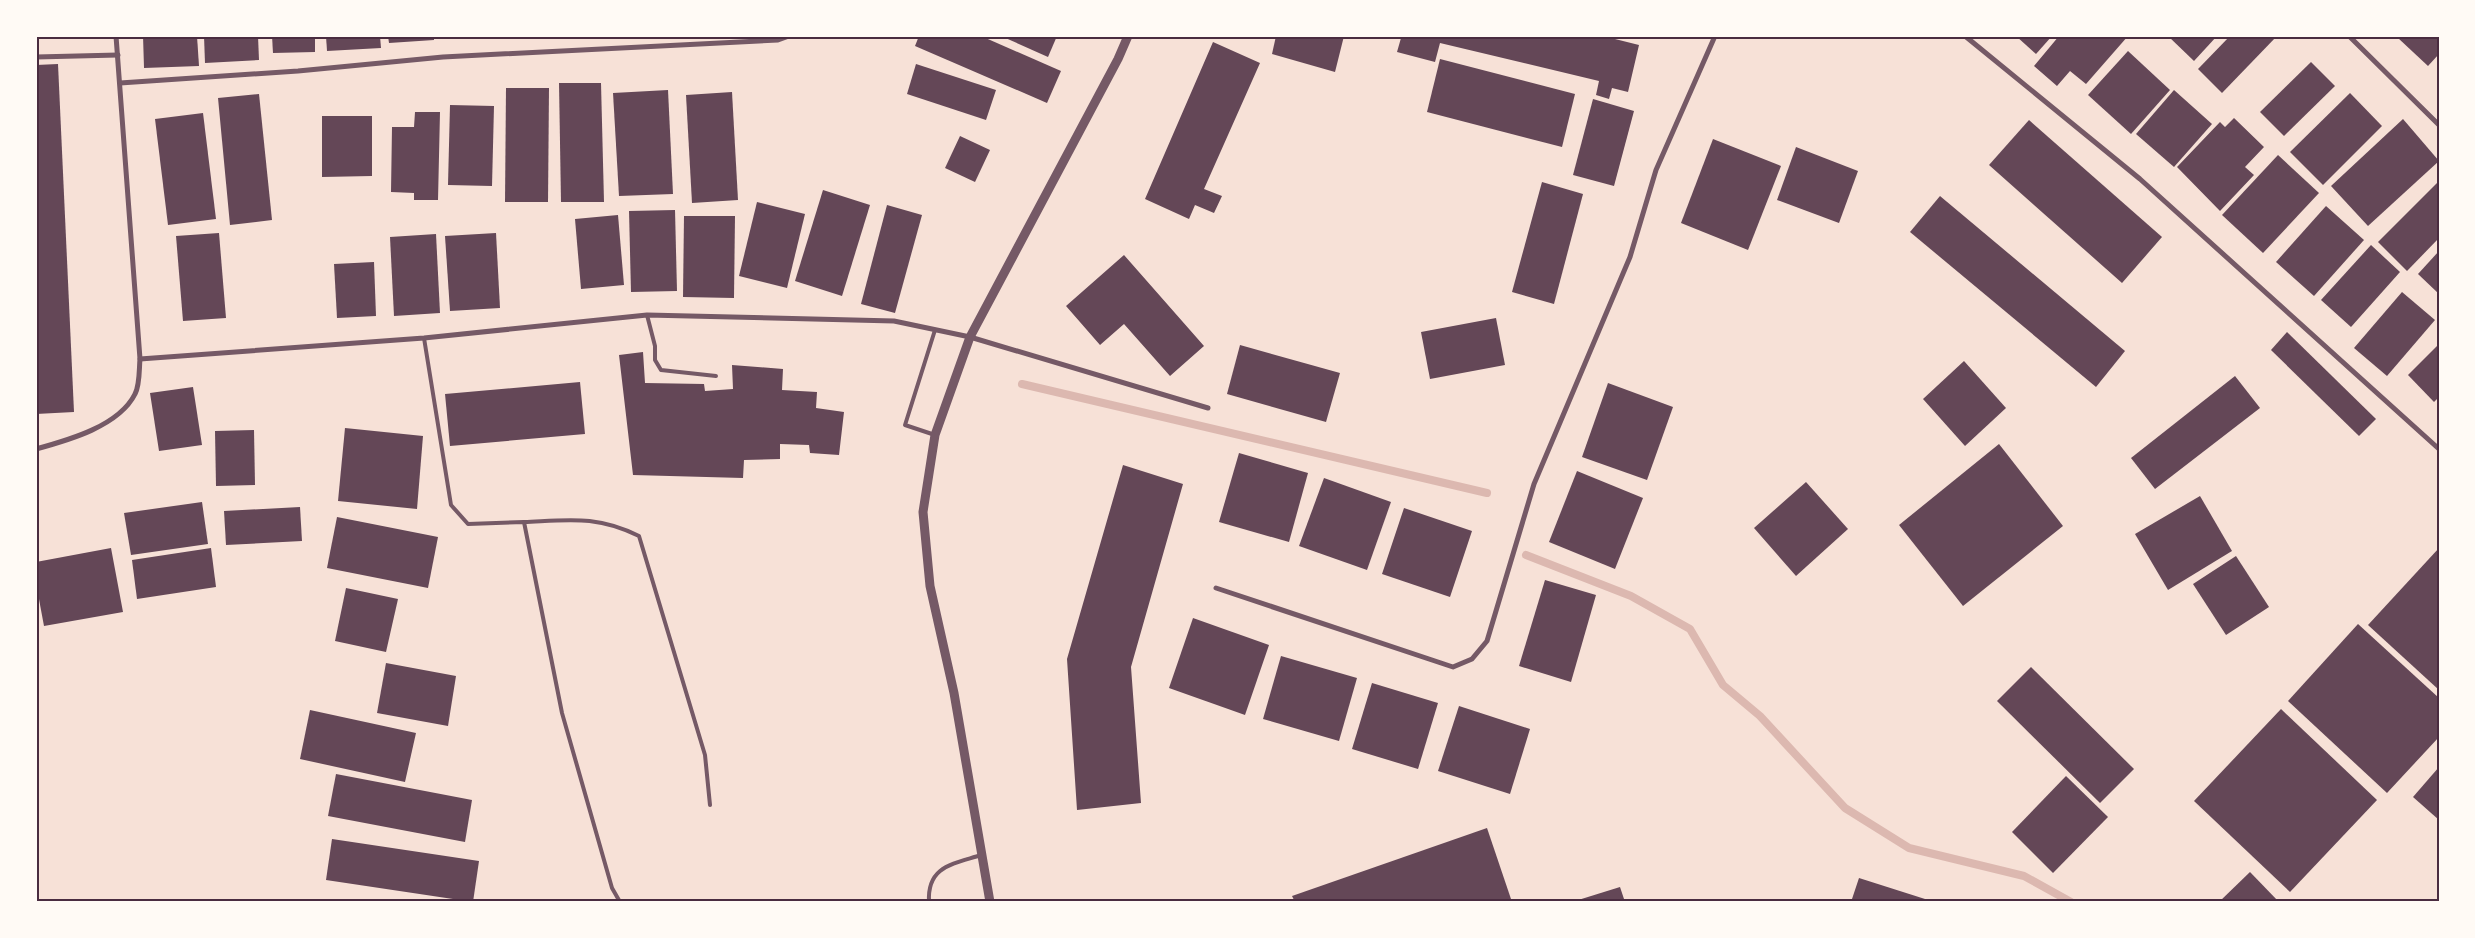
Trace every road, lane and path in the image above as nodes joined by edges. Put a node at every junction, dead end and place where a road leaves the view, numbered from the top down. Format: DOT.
graph roads {
  1 [pos="116,36"];
  2 [pos="789,36"];
  3 [pos="1128,36"];
  4 [pos="1716,36"];
  5 [pos="1965,36"];
  6 [pos="2349,36"];
  7 [pos="118,55"];
  8 [pos="36,57"];
  9 [pos="120,83"];
  10 [pos="2439,125"];
  11 [pos="647,315"];
  12 [pos="935,330"];
  13 [pos="970,337"];
  14 [pos="424,338"];
  15 [pos="140,359"];
  16 [pos="716,376"];
  17 [pos="1208,408"];
  18 [pos="935,435"];
  19 [pos="2438,446"];
  20 [pos="36,449"];
  21 [pos="524,522"];
  22 [pos="1216,588"];
  23 [pos="710,806"];
  24 [pos="982,855"];
  25 [pos="620,902"];
  26 [pos="929,902"];
  27 [pos="990,902"];
  1 -- 7 [label="street"];
  2 -- 9 [label="street"];
  3 -- 13 [label="street"];
  4 -- 22 [label="street"];
  5 -- 19 [label="street"];
  6 -- 10 [label="street"];
  7 -- 8 [label="street"];
  7 -- 9 [label="street"];
  9 -- 15 [label="street"];
  11 -- 12 [label="street"];
  11 -- 14 [label="street"];
  11 -- 16 [label="lane"];
  12 -- 13 [label="street"];
  12 -- 18 [label="lane"];
  13 -- 17 [label="street"];
  13 -- 18 [label="street"];
  14 -- 15 [label="street"];
  14 -- 21 [label="lane"];
  15 -- 20 [label="street"];
  18 -- 24 [label="street"];
  21 -- 23 [label="lane"];
  21 -- 25 [label="lane"];
  24 -- 26 [label="lane"];
  24 -- 27 [label="street"];
}
